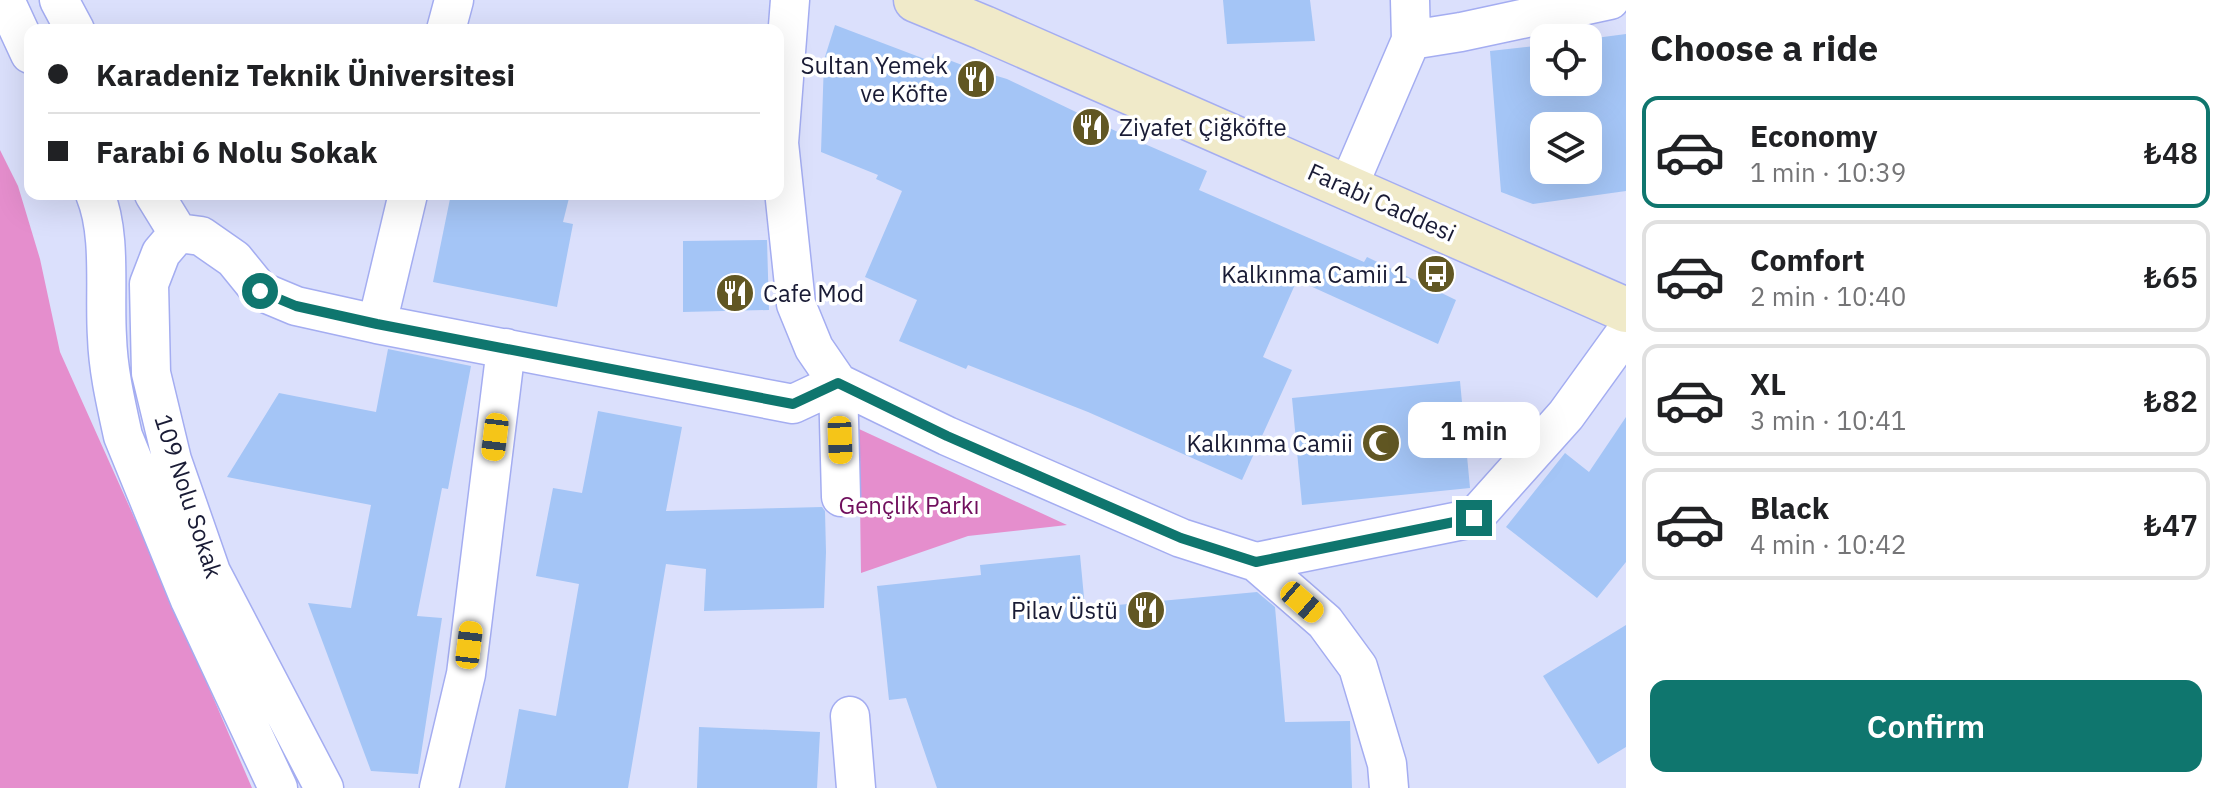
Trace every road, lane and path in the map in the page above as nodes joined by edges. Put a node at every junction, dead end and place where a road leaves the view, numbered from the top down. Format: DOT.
graph roads {
  1 [pos="5,0"];
  2 [pos="59,0"];
  3 [pos="454,0"];
  4 [pos="790,0"];
  5 [pos="916,0"];
  6 [pos="1410,0"];
  7 [pos="1610,0"];
  8 [pos="985,14"];
  9 [pos="72,24"];
  10 [pos="448,24"];
  11 [pos="1411,40"];
  12 [pos="24,41"];
  13 [pos="784,78"];
  14 [pos="1348,187"];
  15 [pos="784,190"];
  16 [pos="96,200"];
  17 [pos="158,200"];
  18 [pos="407,200"];
  19 [pos="178,233"];
  20 [pos="1626,310"];
  21 [pos="377,324"];
  22 [pos="1626,332"];
  23 [pos="506,348"];
  24 [pos="838,383"];
  25 [pos="841,497"];
  26 [pos="1256,562"];
  27 [pos="850,716"];
  28 [pos="278,788"];
  29 [pos="324,788"];
  30 [pos="439,788"];
  31 [pos="856,788"];
  32 [pos="1389,788"];
  1 -- 12 [label="street"];
  2 -- 9 [label="street"];
  3 -- 10 [label="street"];
  4 -- 13 [label="street"];
  5 -- 8 [label="street, Farabi Caddesi"];
  6 -- 11 [label="street"];
  7 -- 11 [label="street"];
  8 -- 14 [label="street, Farabi Caddesi"];
  11 -- 14 [label="street"];
  14 -- 20 [label="street, Farabi Caddesi"];
  15 -- 24 [label="street"];
  16 -- 28 [label="street"];
  17 -- 19 [label="street"];
  18 -- 21 [label="street"];
  19 -- 21 [label="street"];
  19 -- 29 [label="street, 109 Nolu Sokak"];
  21 -- 23 [label="street"];
  22 -- 26 [label="street"];
  23 -- 24 [label="street"];
  23 -- 30 [label="street"];
  24 -- 25 [label="street"];
  24 -- 26 [label="street"];
  26 -- 32 [label="street"];
  27 -- 31 [label="street"];
}
